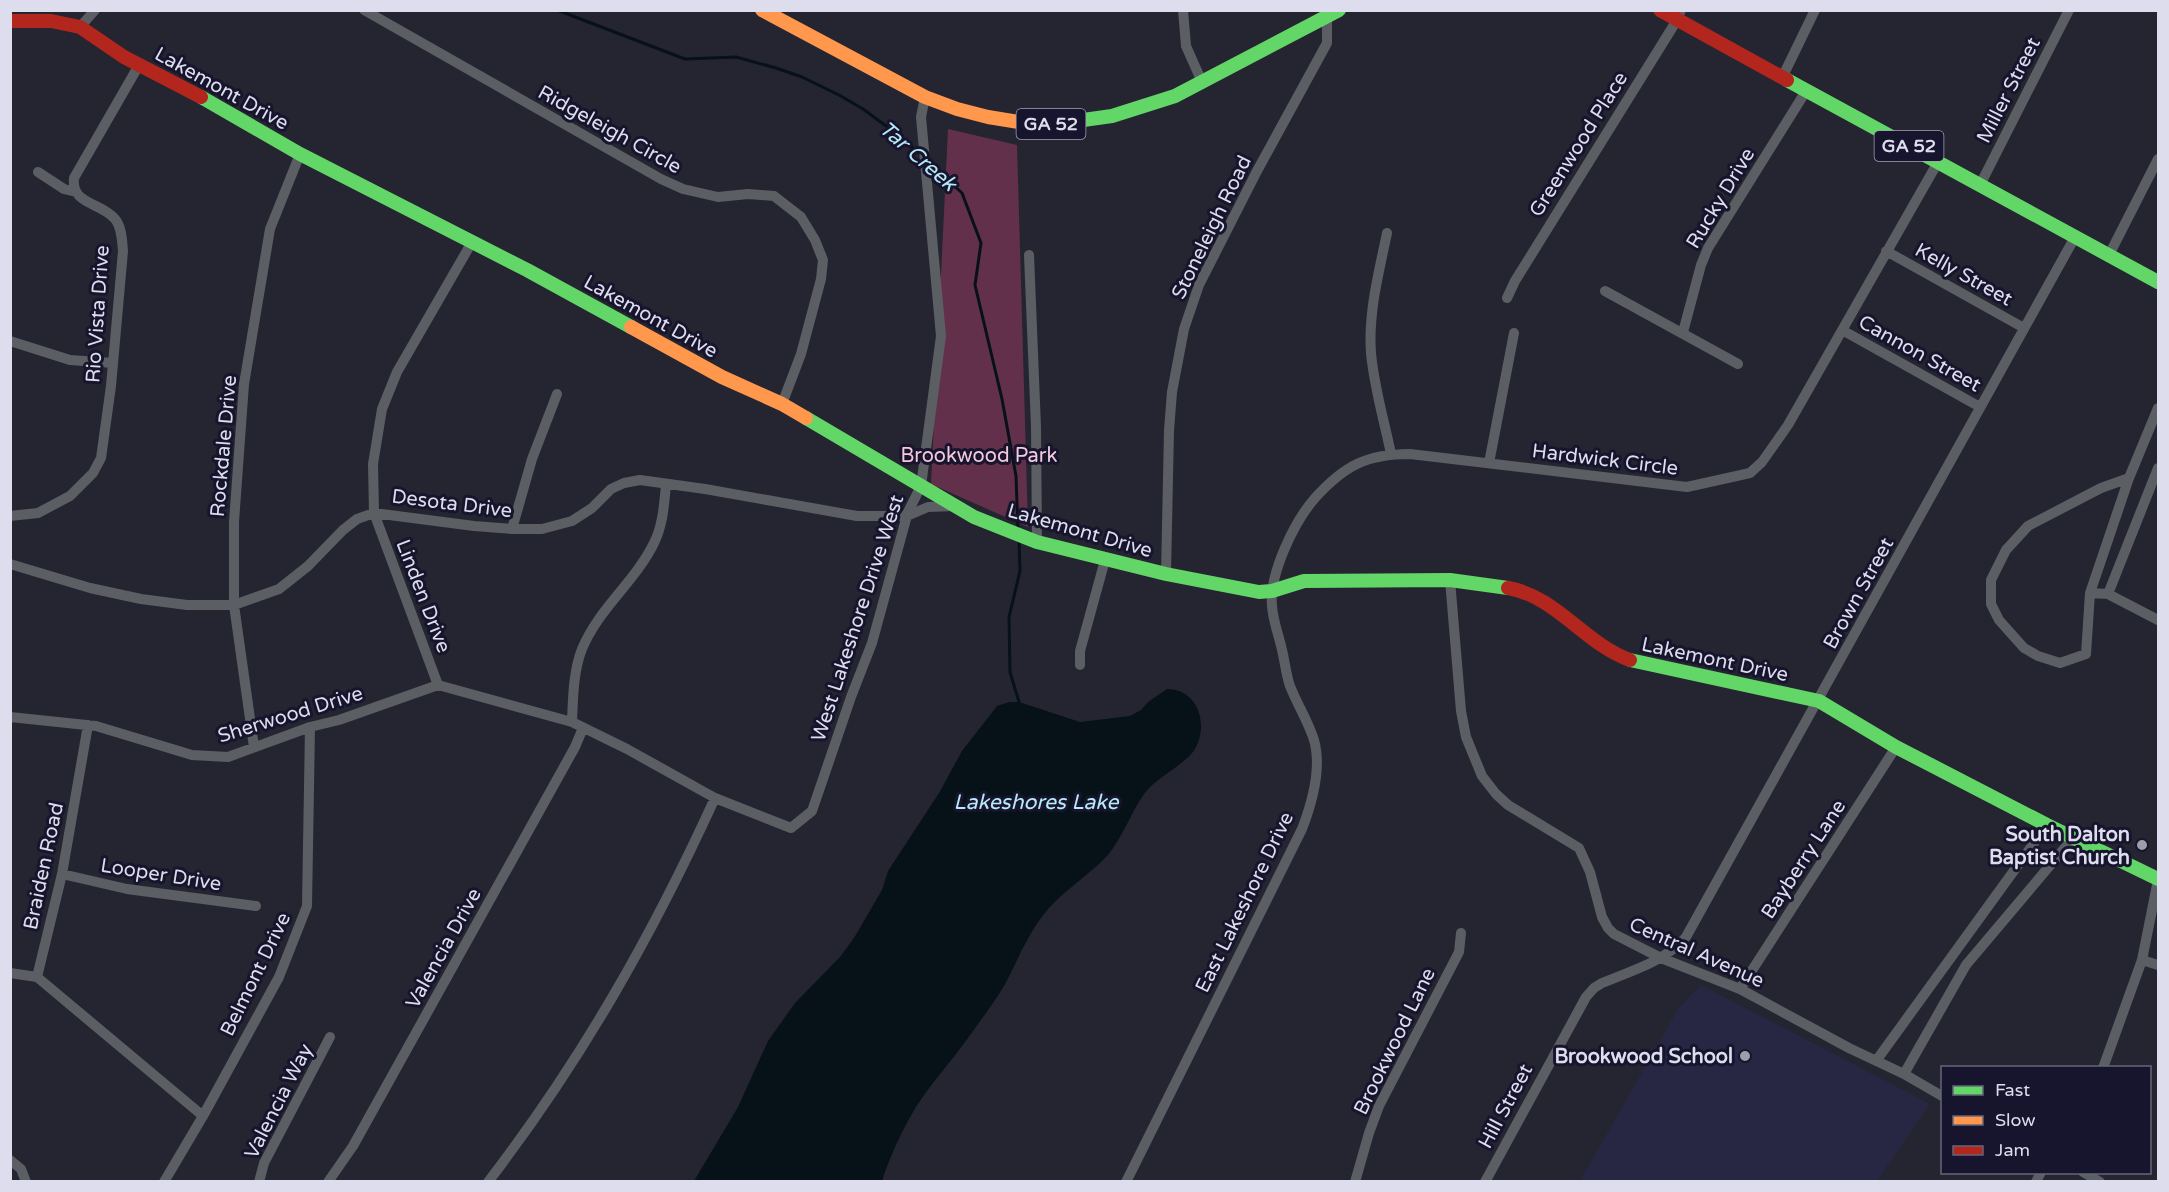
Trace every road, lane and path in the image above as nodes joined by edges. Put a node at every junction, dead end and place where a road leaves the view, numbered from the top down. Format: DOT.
graph roads {
  1 [pos="95,10"];
  2 [pos="363,10"];
  3 [pos="762,10"];
  4 [pos="1183,10"];
  5 [pos="1659,10"];
  6 [pos="1815,10"];
  7 [pos="2069,10"];
  8 [pos="1333,14"];
  9 [pos="1679,15"];
  10 [pos="10,21"];
  11 [pos="80,27"];
  12 [pos="139,65"];
  13 [pos="1782,78"];
  14 [pos="1202,82"];
  15 [pos="1806,91"];
  16 [pos="925,97"];
  17 [pos="300,154"];
  18 [pos="2158,159"];
  19 [pos="1938,162"];
  20 [pos="38,172"];
  21 [pos="1980,185"];
  22 [pos="76,192"];
  23 [pos="1387,233"];
  24 [pos="2076,237"];
  25 [pos="472,242"];
  26 [pos="1886,251"];
  27 [pos="1029,255"];
  28 [pos="2109,255"];
  29 [pos="2158,282"];
  30 [pos="1605,291"];
  31 [pos="1507,298"];
  32 [pos="2024,328"];
  33 [pos="1842,330"];
  34 [pos="1683,332"];
  35 [pos="1514,333"];
  36 [pos="10,340"];
  37 [pos="113,363"];
  38 [pos="1738,364"];
  39 [pos="557,394"];
  40 [pos="782,404"];
  41 [pos="1980,407"];
  42 [pos="2158,408"];
  43 [pos="1391,454"];
  44 [pos="1489,463"];
  45 [pos="2158,468"];
  46 [pos="2129,478"];
  47 [pos="666,485"];
  48 [pos="921,486"];
  49 [pos="955,506"];
  50 [pos="374,513"];
  51 [pos="10,516"];
  52 [pos="907,516"];
  53 [pos="512,529"];
  54 [pos="1037,542"];
  55 [pos="1105,560"];
  56 [pos="10,564"];
  57 [pos="1166,574"];
  58 [pos="1450,580"];
  59 [pos="1272,591"];
  60 [pos="2090,592"];
  61 [pos="2108,594"];
  62 [pos="234,605"];
  63 [pos="2158,620"];
  64 [pos="1080,665"];
  65 [pos="438,685"];
  66 [pos="1819,701"];
  67 [pos="10,717"];
  68 [pos="572,722"];
  69 [pos="88,725"];
  70 [pos="310,727"];
  71 [pos="583,728"];
  72 [pos="254,747"];
  73 [pos="1896,747"];
  74 [pos="715,798"];
  75 [pos="2047,825"];
  76 [pos="2074,837"];
  77 [pos="62,874"];
  78 [pos="2158,879"];
  79 [pos="255,906"];
  80 [pos="1461,933"];
  81 [pos="1661,958"];
  82 [pos="2142,960"];
  83 [pos="2158,965"];
  84 [pos="10,973"];
  85 [pos="37,977"];
  86 [pos="1740,989"];
  87 [pos="330,1037"];
  88 [pos="1876,1061"];
  89 [pos="2104,1066"];
  90 [pos="1904,1074"];
  91 [pos="1941,1094"];
  92 [pos="203,1116"];
  93 [pos="10,1160"];
  94 [pos="2085,1174"];
  95 [pos="26,1182"];
  96 [pos="164,1182"];
  97 [pos="259,1182"];
  98 [pos="328,1182"];
  99 [pos="488,1182"];
  100 [pos="1126,1182"];
  101 [pos="1355,1182"];
  102 [pos="1485,1182"];
  103 [pos="2100,1182"];
  1 -- 11 [label="street"];
  2 -- 40 [label="street, Ridgeleigh Circle"];
  3 -- 16 [label="street, GA 52"];
  4 -- 14 [label="street"];
  5 -- 9 [label="street, GA 52"];
  6 -- 13 [label="street"];
  7 -- 21 [label="street, Miller Street"];
  8 -- 14 [label="street, GA 52"];
  8 -- 57 [label="street, Stoneleigh Road"];
  9 -- 13 [label="street, GA 52"];
  9 -- 31 [label="street, Greenwood Place"];
  10 -- 11 [label="street, Lakemont Drive"];
  11 -- 12 [label="street, Lakemont Drive"];
  12 -- 17 [label="street, Lakemont Drive"];
  12 -- 22 [label="street"];
  13 -- 15 [label="street, GA 52"];
  14 -- 16 [label="street, GA 52"];
  15 -- 19 [label="street, GA 52"];
  15 -- 34 [label="street, Rucky Drive"];
  16 -- 48 [label="street, West Lakeshore Drive West"];
  17 -- 25 [label="street, Lakemont Drive"];
  17 -- 62 [label="street, Rockdale Drive"];
  18 -- 28 [label="street"];
  19 -- 21 [label="street, GA 52"];
  19 -- 26 [label="street, Hardwick Circle"];
  20 -- 22 [label="street, Rio Vista Drive"];
  21 -- 24 [label="street, GA 52"];
  22 -- 37 [label="street, Rio Vista Drive"];
  23 -- 43 [label="street"];
  24 -- 28 [label="street, GA 52"];
  24 -- 32 [label="street, Brown Street"];
  25 -- 40 [label="street, Lakemont Drive"];
  25 -- 50 [label="street, Linden Drive"];
  26 -- 32 [label="street, Kelly Street"];
  26 -- 33 [label="street, Hardwick Circle"];
  27 -- 54 [label="street"];
  28 -- 29 [label="street, GA 52"];
  30 -- 34 [label="street"];
  32 -- 41 [label="street, Brown Street"];
  33 -- 41 [label="street, Cannon Street"];
  33 -- 44 [label="street, Hardwick Circle"];
  34 -- 38 [label="street"];
  35 -- 44 [label="street"];
  36 -- 37 [label="street"];
  37 -- 51 [label="street, Rio Vista Drive"];
  39 -- 53 [label="street"];
  40 -- 48 [label="street, Lakemont Drive"];
  41 -- 66 [label="street, Brown Street"];
  42 -- 46 [label="street"];
  43 -- 44 [label="street, Hardwick Circle"];
  43 -- 59 [label="street, Hardwick Circle"];
  45 -- 61 [label="street"];
  46 -- 60 [label="street"];
  46 -- 60 [label="street"];
  47 -- 52 [label="street, Desota Drive"];
  47 -- 53 [label="street, Desota Drive"];
  47 -- 68 [label="street"];
  48 -- 49 [label="street, Lakemont Drive"];
  48 -- 52 [label="street, West Lakeshore Drive West"];
  49 -- 52 [label="street, Desota Drive"];
  49 -- 54 [label="street, Lakemont Drive"];
  50 -- 53 [label="street, Desota Drive"];
  50 -- 62 [label="street, Desota Drive"];
  50 -- 65 [label="street, Linden Drive"];
  52 -- 74 [label="street, West Lakeshore Drive West"];
  54 -- 55 [label="street, Lakemont Drive"];
  55 -- 57 [label="street, Lakemont Drive"];
  55 -- 64 [label="street"];
  56 -- 62 [label="street, Desota Drive"];
  57 -- 59 [label="street, Lakemont Drive"];
  58 -- 59 [label="street, Lakemont Drive"];
  58 -- 66 [label="street, Lakemont Drive"];
  58 -- 81 [label="street, Central Avenue"];
  59 -- 100 [label="street, East Lakeshore Drive"];
  60 -- 61 [label="street"];
  61 -- 63 [label="street"];
  62 -- 72 [label="street, Rockdale Drive"];
  65 -- 68 [label="street"];
  65 -- 70 [label="street, Sherwood Drive"];
  66 -- 73 [label="street, Lakemont Drive"];
  66 -- 81 [label="street, Brown Street"];
  67 -- 69 [label="street, Sherwood Drive"];
  68 -- 71 [label="street"];
  69 -- 72 [label="street, Sherwood Drive"];
  69 -- 77 [label="street, Braiden Road"];
  70 -- 72 [label="street, Sherwood Drive"];
  70 -- 92 [label="street, Belmont Drive"];
  71 -- 74 [label="street"];
  71 -- 98 [label="street, Valencia Drive"];
  73 -- 75 [label="street, Lakemont Drive"];
  73 -- 86 [label="street, Bayberry Lane"];
  74 -- 99 [label="street"];
  75 -- 76 [label="street, Lakemont Drive"];
  75 -- 88 [label="street"];
  76 -- 78 [label="street, Lakemont Drive"];
  76 -- 90 [label="street"];
  77 -- 79 [label="street, Looper Drive"];
  77 -- 85 [label="street, Braiden Road"];
  78 -- 82 [label="street"];
  80 -- 101 [label="street, Brookwood Lane"];
  81 -- 86 [label="street, Central Avenue"];
  81 -- 102 [label="street, Hill Street"];
  82 -- 83 [label="street"];
  82 -- 89 [label="street"];
  84 -- 85 [label="street"];
  85 -- 92 [label="street"];
  86 -- 88 [label="street, Central Avenue"];
  87 -- 97 [label="street, Valencia Way"];
  88 -- 90 [label="street, Central Avenue"];
  90 -- 91 [label="street, Central Avenue"];
  92 -- 96 [label="street, Belmont Drive"];
  93 -- 95 [label="street"];
  94 -- 103 [label="street"];
}
